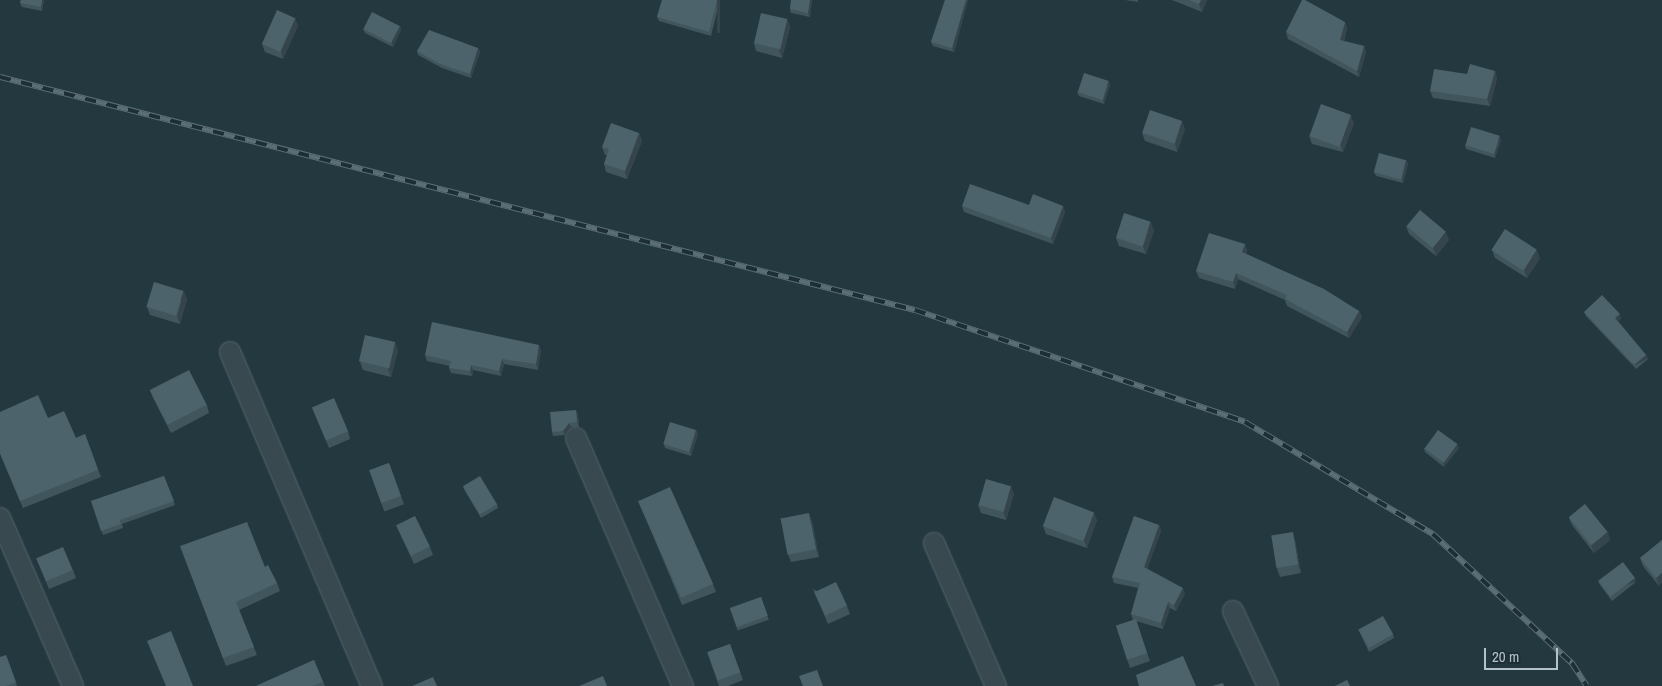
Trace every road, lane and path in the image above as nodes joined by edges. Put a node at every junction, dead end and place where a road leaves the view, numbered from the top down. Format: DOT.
graph roads {
  1 [pos="230,352"];
  2 [pos="576,438"];
  3 [pos="0,518"];
  4 [pos="934,543"];
  5 [pos="1233,611"];
  6 [pos="74,686"];
  7 [pos="372,686"];
  8 [pos="683,686"];
  9 [pos="996,686"];
  10 [pos="1268,686"];
  1 -- 7 [label="street"];
  2 -- 8 [label="street"];
  3 -- 6 [label="street"];
  4 -- 9 [label="street"];
  5 -- 10 [label="street"];
}
